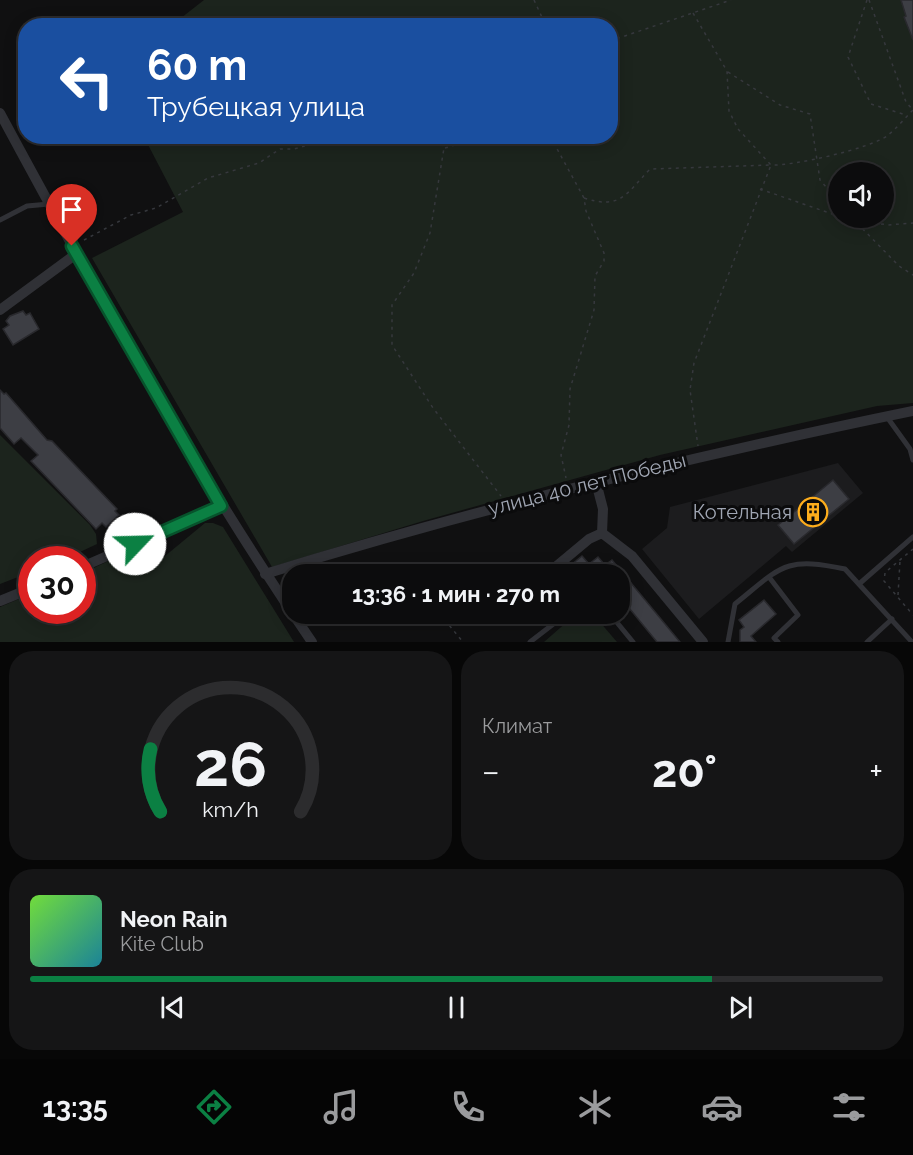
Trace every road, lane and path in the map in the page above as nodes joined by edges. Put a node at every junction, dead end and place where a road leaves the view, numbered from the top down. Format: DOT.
graph roads {
  1 [pos="534,0"];
  2 [pos="731,0"];
  3 [pos="868,0"];
  4 [pos="693,13"];
  5 [pos="542,18"];
  6 [pos="618,38"];
  7 [pos="728,71"];
  8 [pos="913,110"];
  9 [pos="0,113"];
  10 [pos="907,116"];
  11 [pos="310,144"];
  12 [pos="443,144"];
  13 [pos="458,144"];
  14 [pos="554,144"];
  15 [pos="444,148"];
  16 [pos="818,156"];
  17 [pos="771,165"];
  18 [pos="760,189"];
  19 [pos="828,189"];
  20 [pos="584,198"];
  21 [pos="49,204"];
  22 [pos="828,213"];
  23 [pos="0,220"];
  24 [pos="913,223"];
  25 [pos="894,225"];
  26 [pos="80,228"];
  27 [pos="862,228"];
  28 [pos="74,250"];
  29 [pos="913,275"];
  30 [pos="0,310"];
  31 [pos="913,411"];
  32 [pos="886,417"];
  33 [pos="699,456"];
  34 [pos="913,460"];
  35 [pos="596,482"];
  36 [pos="567,489"];
  37 [pos="507,504"];
  38 [pos="221,506"];
  39 [pos="602,533"];
  40 [pos="913,537"];
  41 [pos="913,549"];
  42 [pos="900,560"];
  43 [pos="96,561"];
  44 [pos="560,564"];
  45 [pos="265,574"];
  46 [pos="769,577"];
  47 [pos="859,584"];
  48 [pos="18,594"];
  49 [pos="898,597"];
  50 [pos="0,601"];
  51 [pos="913,615"];
  52 [pos="892,620"];
  53 [pos="448,624"];
  54 [pos="552,624"];
  55 [pos="618,624"];
  56 [pos="312,642"];
  57 [pos="463,642"];
  58 [pos="530,642"];
  59 [pos="633,642"];
  60 [pos="703,642"];
  61 [pos="728,642"];
  62 [pos="778,642"];
  63 [pos="867,642"];
  64 [pos="912,642"];
  1 -- 5 [label="path"];
  2 -- 4 [label="path"];
  3 -- 8 [label="path"];
  3 -- 10 [label="path"];
  4 -- 6 [label="path"];
  4 -- 7 [label="path"];
  7 -- 16 [label="path"];
  7 -- 17 [label="path"];
  8 -- 10 [label="path"];
  9 -- 21 [label="street"];
  10 -- 16 [label="path"];
  11 -- 28 [label="path"];
  12 -- 15 [label="path"];
  13 -- 15 [label="path"];
  14 -- 20 [label="path"];
  15 -- 37 [label="path"];
  16 -- 17 [label="path"];
  16 -- 19 [label="path"];
  17 -- 18 [label="path"];
  17 -- 20 [label="path"];
  18 -- 22 [label="path"];
  18 -- 33 [label="path"];
  20 -- 36 [label="path"];
  21 -- 23 [label="lane"];
  21 -- 28 [label="street"];
  24 -- 25 [label="path"];
  26 -- 28 [label="lane"];
  27 -- 29 [label="path"];
  28 -- 30 [label="street"];
  28 -- 38 [label="street"];
  31 -- 32 [label="street, улица 40 лет Победы"];
  32 -- 33 [label="street, улица 40 лет Победы"];
  32 -- 34 [label="lane"];
  33 -- 35 [label="street, улица 40 лет Победы"];
  35 -- 36 [label="street, улица 40 лет Победы"];
  35 -- 39 [label="street"];
  36 -- 37 [label="street, улица 40 лет Победы"];
  37 -- 45 [label="street, улица 40 лет Победы"];
  38 -- 43 [label="street"];
  38 -- 45 [label="street"];
  39 -- 44 [label="street"];
  39 -- 60 [label="street"];
  40 -- 47 [label="lane"];
  41 -- 42 [label="path"];
  42 -- 49 [label="path"];
  42 -- 49 [label="path"];
  45 -- 56 [label="street"];
  46 -- 47 [label="lane"];
  46 -- 61 [label="lane"];
  46 -- 62 [label="lane"];
  47 -- 52 [label="lane"];
  48 -- 50 [label="street"];
  49 -- 51 [label="path"];
  52 -- 63 [label="lane"];
  52 -- 64 [label="lane"];
  53 -- 57 [label="path"];
  54 -- 58 [label="lane"];
  55 -- 59 [label="lane"];
}
